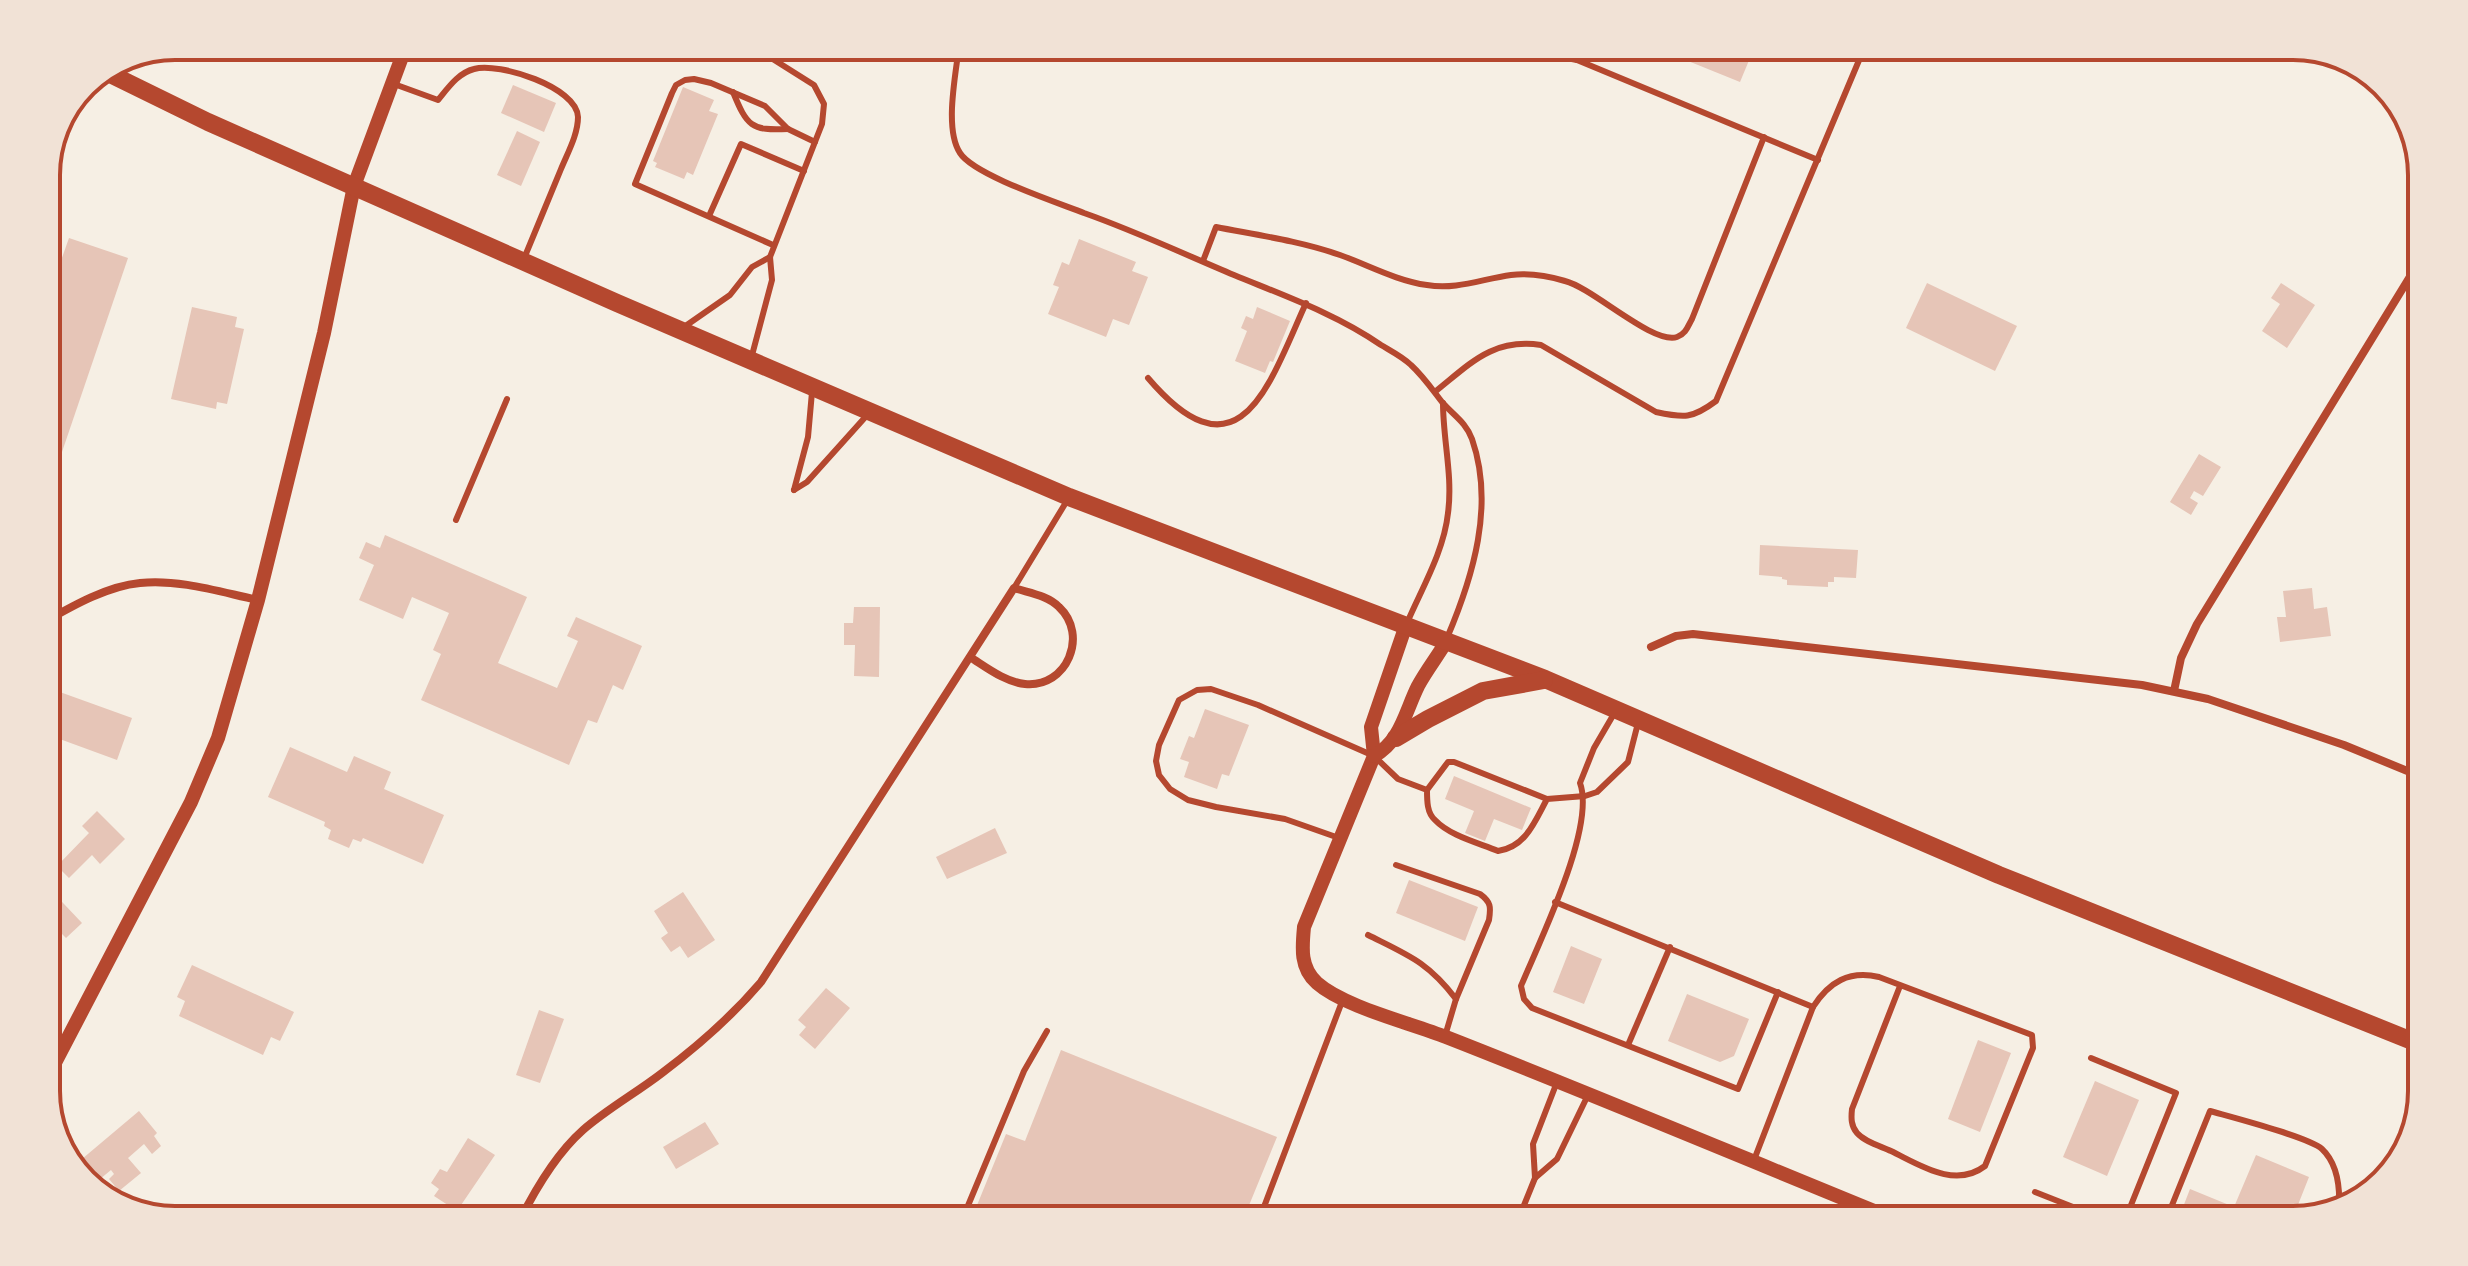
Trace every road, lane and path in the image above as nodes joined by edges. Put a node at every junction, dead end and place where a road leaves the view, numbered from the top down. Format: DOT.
graph roads {
  1 [pos="400,60"];
  2 [pos="774,60"];
  3 [pos="958,60"];
  4 [pos="1577,60"];
  5 [pos="1859,60"];
  6 [pos="115,76"];
  7 [pos="391,83"];
  8 [pos="733,92"];
  9 [pos="788,129"];
  10 [pos="1764,137"];
  11 [pos="815,142"];
  12 [pos="1818,160"];
  13 [pos="804,171"];
  14 [pos="354,186"];
  15 [pos="709,216"];
  16 [pos="773,245"];
  17 [pos="770,257"];
  18 [pos="523,261"];
  19 [pos="1203,261"];
  20 [pos="2408,280"];
  21 [pos="1306,303"];
  22 [pos="679,330"];
  23 [pos="751,359"];
  24 [pos="1148,378"];
  25 [pos="813,386"];
  26 [pos="1436,391"];
  27 [pos="507,399"];
  28 [pos="1443,403"];
  29 [pos="871,411"];
  30 [pos="1069,497"];
  31 [pos="456,520"];
  32 [pos="1014,588"];
  33 [pos="258,600"];
  34 [pos="60,614"];
  35 [pos="1406,625"];
  36 [pos="1446,642"];
  37 [pos="1651,647"];
  38 [pos="970,657"];
  39 [pos="1545,679"];
  40 [pos="2174,691"];
  41 [pos="1617,709"];
  42 [pos="1639,720"];
  43 [pos="1396,738"];
  44 [pos="1374,756"];
  45 [pos="2408,771"];
  46 [pos="1427,790"];
  47 [pos="1585,796"];
  48 [pos="1547,799"];
  49 [pos="1339,838"];
  50 [pos="1396,865"];
  51 [pos="1555,902"];
  52 [pos="1368,935"];
  53 [pos="1670,947"];
  54 [pos="1900,986"];
  55 [pos="1778,992"];
  56 [pos="1343,999"];
  57 [pos="1456,999"];
  58 [pos="1813,1007"];
  59 [pos="1047,1031"];
  60 [pos="1445,1036"];
  61 [pos="2408,1039"];
  62 [pos="1628,1045"];
  63 [pos="60,1053"];
  64 [pos="2091,1058"];
  65 [pos="1557,1082"];
  66 [pos="1588,1095"];
  67 [pos="1754,1160"];
  68 [pos="1535,1178"];
  69 [pos="2035,1192"];
  70 [pos="2340,1196"];
  71 [pos="527,1206"];
  72 [pos="968,1206"];
  73 [pos="1264,1206"];
  74 [pos="1524,1206"];
  75 [pos="1858,1206"];
  76 [pos="2070,1206"];
  77 [pos="2131,1206"];
  78 [pos="2172,1206"];
  1 -- 7 [label="street"];
  2 -- 11 [label="lane"];
  3 -- 19 [label="lane"];
  4 -- 10 [label="lane"];
  5 -- 12 [label="lane"];
  6 -- 14 [label="main road"];
  7 -- 14 [label="street"];
  7 -- 18 [label="lane"];
  8 -- 9 [label="lane"];
  8 -- 9 [label="lane"];
  8 -- 15 [label="lane"];
  9 -- 11 [label="lane"];
  10 -- 12 [label="lane"];
  10 -- 19 [label="lane"];
  11 -- 13 [label="lane"];
  12 -- 26 [label="lane"];
  13 -- 15 [label="lane"];
  13 -- 16 [label="lane"];
  14 -- 18 [label="main road"];
  14 -- 33 [label="street"];
  15 -- 16 [label="lane"];
  16 -- 17 [label="lane"];
  17 -- 22 [label="lane"];
  17 -- 23 [label="lane"];
  18 -- 22 [label="main road"];
  19 -- 21 [label="lane"];
  20 -- 40 [label="street"];
  21 -- 24 [label="lane"];
  21 -- 26 [label="lane"];
  22 -- 23 [label="main road"];
  23 -- 25 [label="main road"];
  25 -- 29 [label="main road"];
  25 -- 29 [label="lane"];
  26 -- 28 [label="lane"];
  27 -- 31 [label="lane"];
  28 -- 35 [label="lane"];
  28 -- 36 [label="lane"];
  29 -- 30 [label="main road"];
  30 -- 32 [label="lane"];
  30 -- 35 [label="main road"];
  32 -- 38 [label="street"];
  32 -- 38 [label="street"];
  33 -- 34 [label="street"];
  33 -- 63 [label="street"];
  35 -- 36 [label="main road"];
  35 -- 44 [label="street"];
  36 -- 39 [label="main road"];
  36 -- 43 [label="street"];
  37 -- 40 [label="street"];
  38 -- 71 [label="street"];
  39 -- 41 [label="main road"];
  39 -- 43 [label="main road"];
  40 -- 45 [label="street"];
  41 -- 42 [label="main road"];
  41 -- 47 [label="lane"];
  42 -- 47 [label="lane"];
  42 -- 61 [label="main road"];
  43 -- 44 [label="street"];
  44 -- 46 [label="lane"];
  44 -- 49 [label="street"];
  44 -- 49 [label="lane"];
  46 -- 48 [label="lane"];
  46 -- 48 [label="lane"];
  47 -- 48 [label="lane"];
  47 -- 51 [label="lane"];
  49 -- 56 [label="street"];
  50 -- 57 [label="lane"];
  51 -- 53 [label="lane"];
  51 -- 62 [label="lane"];
  52 -- 57 [label="lane"];
  53 -- 55 [label="lane"];
  53 -- 62 [label="lane"];
  54 -- 54 [label="lane"];
  54 -- 58 [label="lane"];
  55 -- 58 [label="lane"];
  55 -- 62 [label="lane"];
  56 -- 60 [label="street"];
  56 -- 73 [label="lane"];
  57 -- 60 [label="lane"];
  58 -- 67 [label="lane"];
  59 -- 72 [label="lane"];
  60 -- 65 [label="street"];
  64 -- 77 [label="lane"];
  65 -- 66 [label="street"];
  65 -- 68 [label="lane"];
  66 -- 67 [label="street"];
  66 -- 68 [label="lane"];
  67 -- 75 [label="street"];
  68 -- 74 [label="lane"];
  69 -- 76 [label="lane"];
  70 -- 78 [label="lane"];
}
